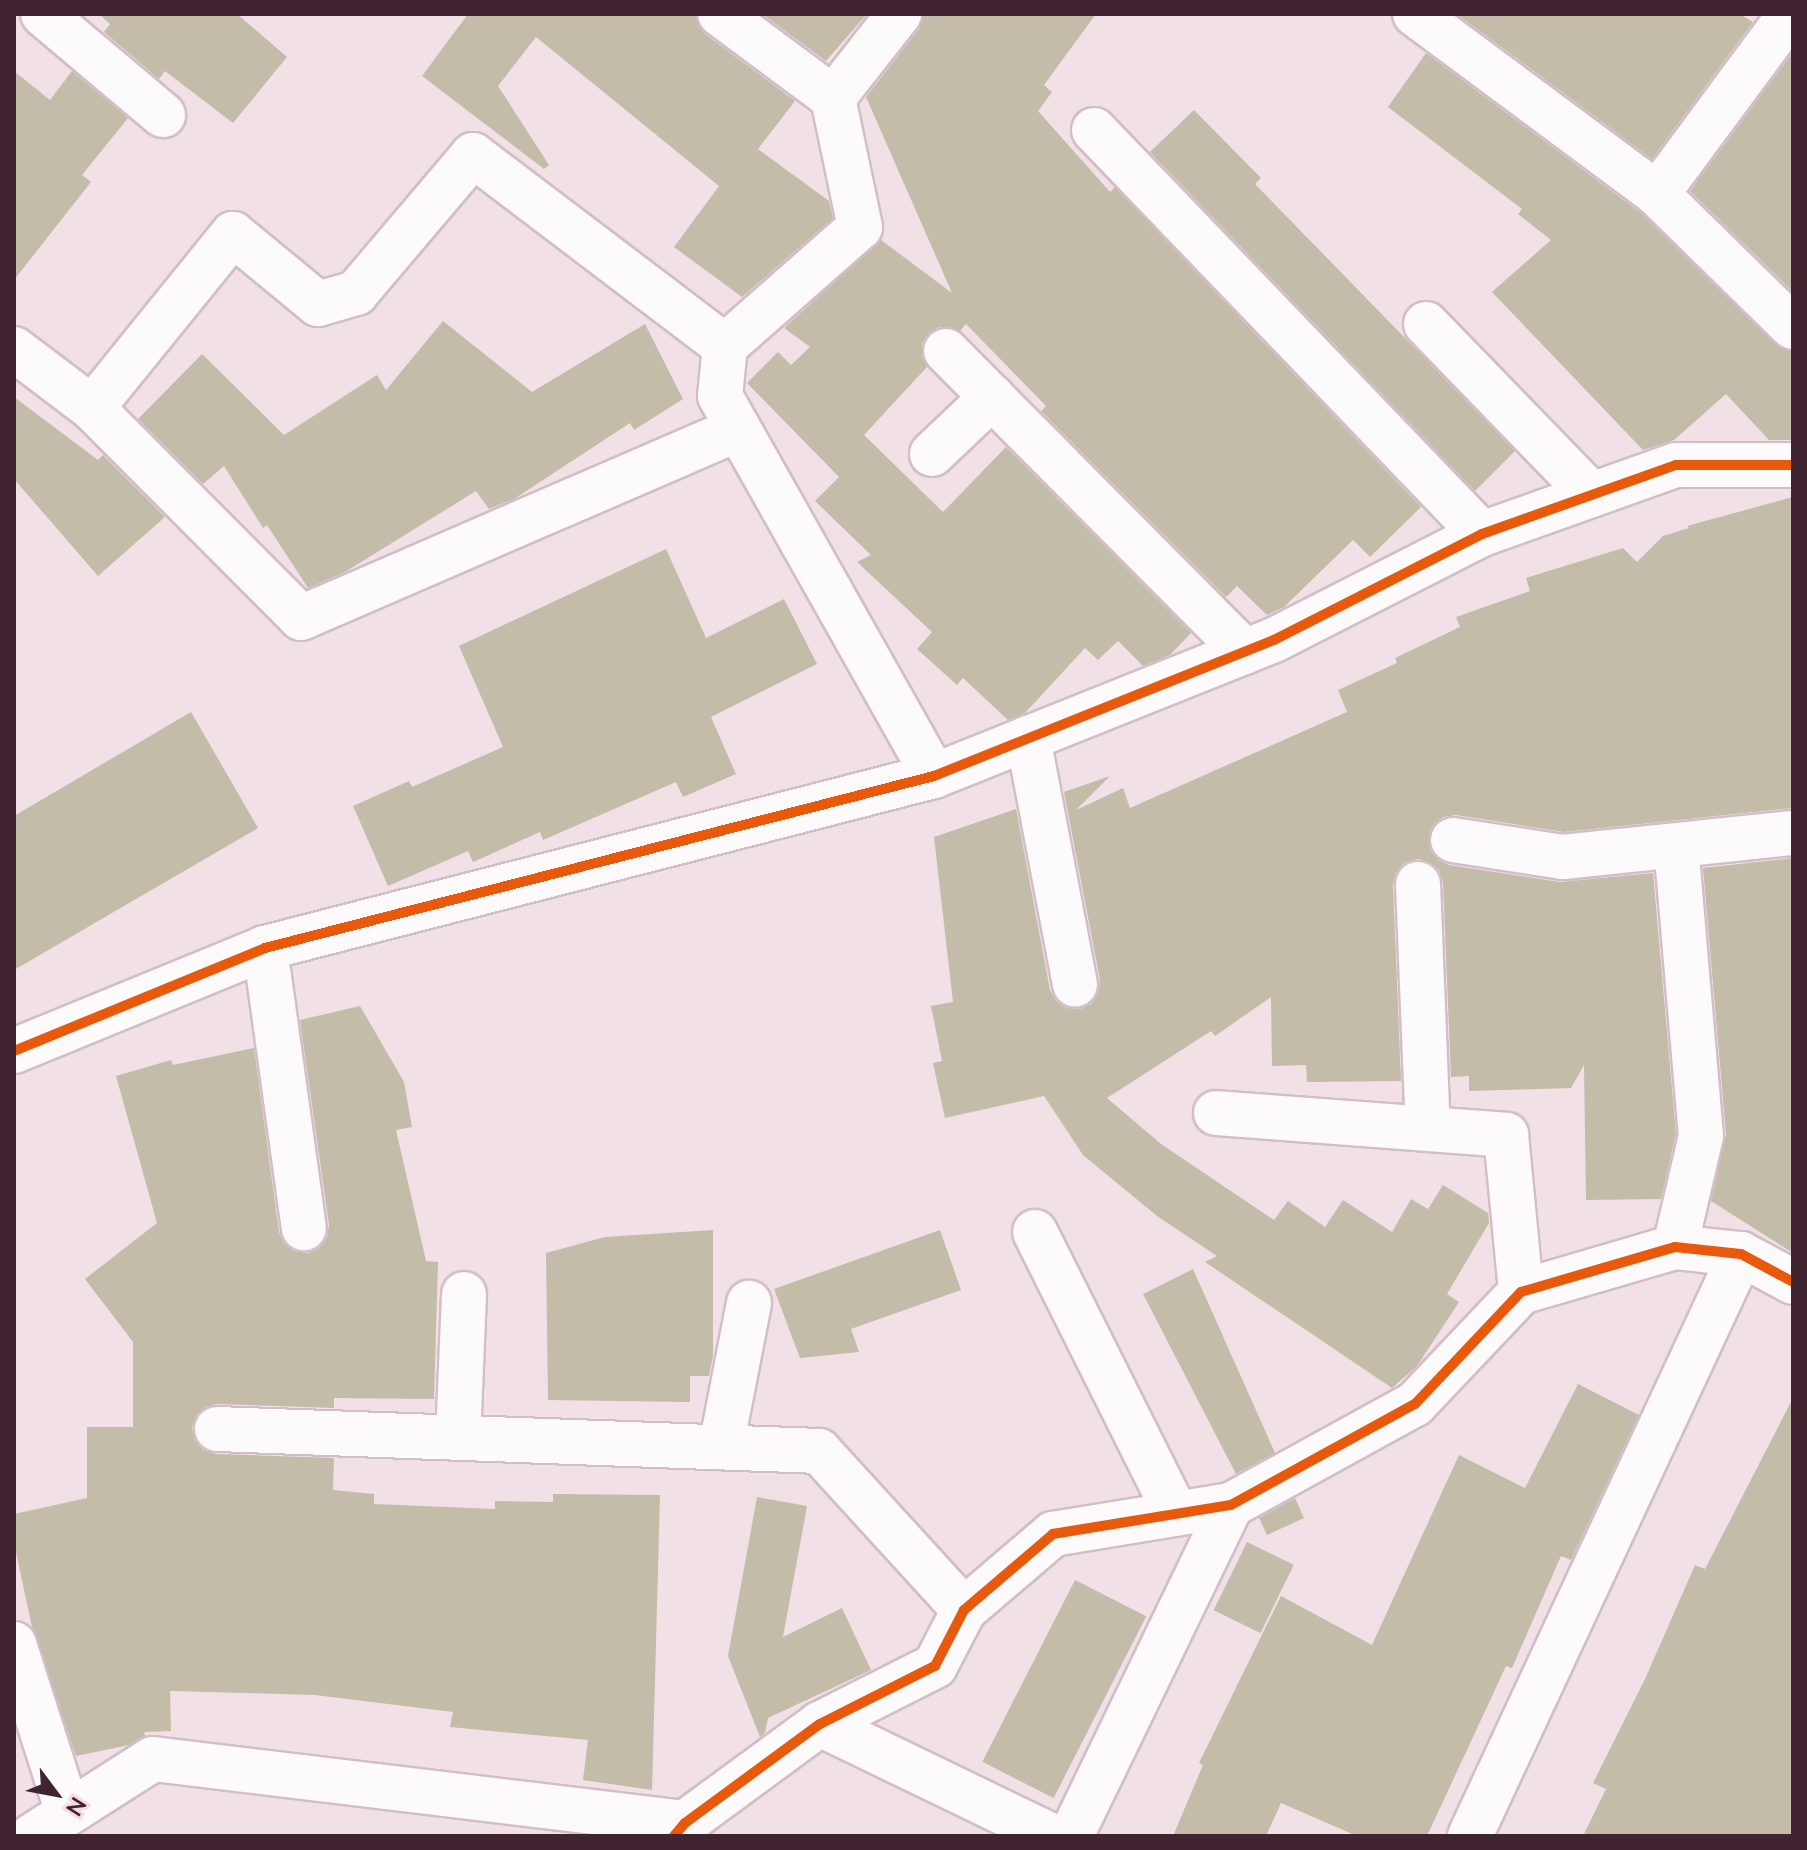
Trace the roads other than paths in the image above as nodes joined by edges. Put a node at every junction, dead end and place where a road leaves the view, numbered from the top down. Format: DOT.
graph roads {
  1 [pos="43,14"];
  2 [pos="720,14"];
  3 [pos="899,14"];
  4 [pos="1415,14"];
  5 [pos="1791,15"];
  6 [pos="833,98"];
  7 [pos="163,115"];
  8 [pos="1094,130"];
  9 [pos="1657,194"];
  10 [pos="1426,324"];
  11 [pos="1793,327"];
  12 [pos="725,346"];
  13 [pos="14,349"];
  14 [pos="946,351"];
  15 [pos="992,397"];
  16 [pos="92,408"];
  17 [pos="738,429"];
  18 [pos="932,454"];
  19 [pos="1791,471"];
  20 [pos="1592,495"];
  21 [pos="1482,534"];
  22 [pos="1245,652"];
  23 [pos="1028,738"];
  24 [pos="934,776"];
  25 [pos="1793,833"];
  26 [pos="1453,840"];
  27 [pos="1676,846"];
  28 [pos="1418,884"];
  29 [pos="265,948"];
  30 [pos="1075,985"];
  31 [pos="14,1051"];
  32 [pos="1216,1113"];
  33 [pos="1428,1129"];
  34 [pos="304,1228"];
  35 [pos="1035,1232"];
  36 [pos="1675,1247"];
  37 [pos="1741,1254"];
  38 [pos="1793,1282"];
  39 [pos="1521,1292"];
  40 [pos="464,1294"];
  41 [pos="749,1303"];
  42 [pos="217,1429"];
  43 [pos="458,1438"];
  44 [pos="721,1447"];
  45 [pos="1231,1505"];
  46 [pos="1176,1514"];
  47 [pos="964,1610"];
  48 [pos="14,1644"];
  49 [pos="820,1724"];
  50 [pos="50,1825"];
  51 [pos="680,1829"];
  52 [pos="1052,1836"];
  53 [pos="1071,1836"];
  54 [pos="1470,1836"];
  1 -- 7 [label="street"];
  2 -- 6 [label="street"];
  3 -- 6 [label="street"];
  4 -- 9 [label="street"];
  5 -- 9 [label="street"];
  6 -- 12 [label="street"];
  8 -- 21 [label="street"];
  9 -- 11 [label="street"];
  10 -- 20 [label="street"];
  12 -- 16 [label="street"];
  12 -- 17 [label="street"];
  13 -- 16 [label="street"];
  14 -- 15 [label="street"];
  15 -- 18 [label="street"];
  15 -- 22 [label="street"];
  16 -- 17 [label="street"];
  17 -- 24 [label="street"];
  19 -- 20 [label="street"];
  20 -- 21 [label="street"];
  21 -- 22 [label="street"];
  22 -- 23 [label="street"];
  23 -- 24 [label="street"];
  23 -- 30 [label="street"];
  24 -- 29 [label="street"];
  25 -- 27 [label="street"];
  26 -- 27 [label="street"];
  27 -- 36 [label="street"];
  28 -- 33 [label="street"];
  29 -- 31 [label="street"];
  29 -- 34 [label="street"];
  32 -- 33 [label="street"];
  33 -- 39 [label="street"];
  35 -- 46 [label="street"];
  36 -- 37 [label="street"];
  36 -- 39 [label="street"];
  37 -- 38 [label="street"];
  37 -- 54 [label="street"];
  39 -- 45 [label="street"];
  40 -- 43 [label="street"];
  41 -- 44 [label="street"];
  42 -- 43 [label="street"];
  43 -- 44 [label="street"];
  44 -- 47 [label="street"];
  45 -- 46 [label="street"];
  45 -- 53 [label="street"];
  46 -- 47 [label="street"];
  47 -- 49 [label="street"];
  48 -- 50 [label="street"];
  49 -- 51 [label="street"];
  49 -- 52 [label="street"];
  50 -- 51 [label="street"];
}
